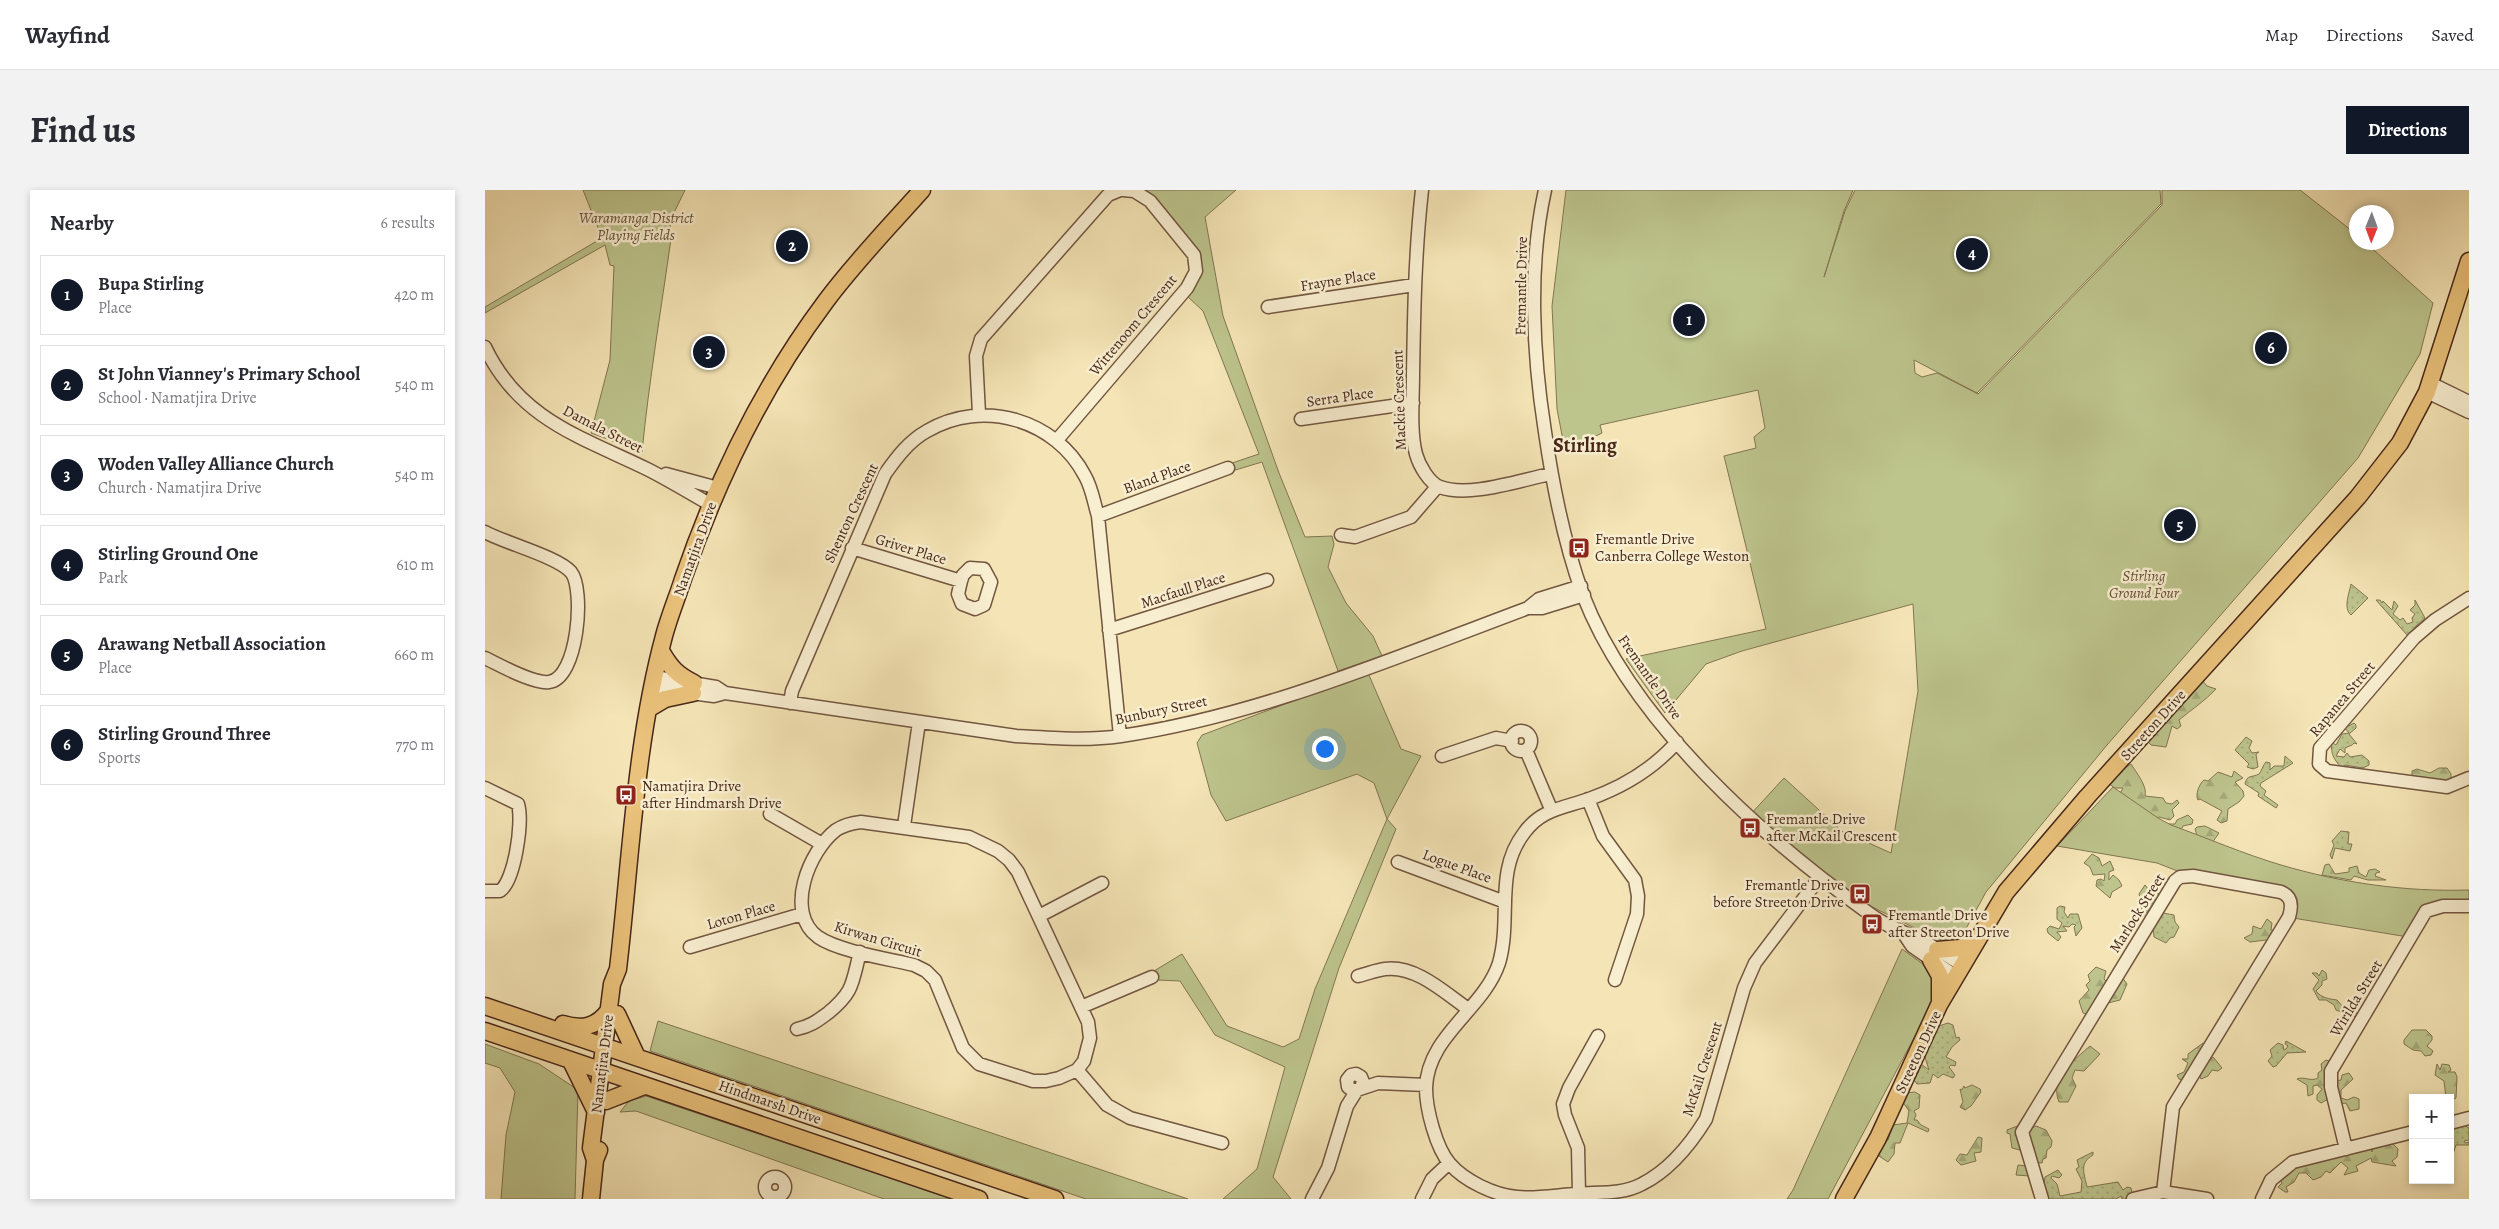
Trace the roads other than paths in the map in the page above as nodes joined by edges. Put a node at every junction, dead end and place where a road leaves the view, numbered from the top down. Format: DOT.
graph roads {
  1 [pos="922,190"];
  2 [pos="1121,190"];
  3 [pos="1422,190"];
  4 [pos="1545,190"];
  5 [pos="2469,262"];
  6 [pos="1414,285"];
  7 [pos="1268,307"];
  8 [pos="485,348"];
  9 [pos="2429,387"];
  10 [pos="2469,402"];
  11 [pos="1413,403"];
  12 [pos="2469,412"];
  13 [pos="979,414"];
  14 [pos="1301,419"];
  15 [pos="1057,440"];
  16 [pos="1228,468"];
  17 [pos="649,470"];
  18 [pos="1551,474"];
  19 [pos="1437,487"];
  20 [pos="717,488"];
  21 [pos="711,505"];
  22 [pos="1097,516"];
  23 [pos="485,532"];
  24 [pos="1341,535"];
  25 [pos="852,548"];
  26 [pos="1267,580"];
  27 [pos="961,581"];
  28 [pos="1582,590"];
  29 [pos="2469,598"];
  30 [pos="1109,630"];
  31 [pos="661,651"];
  32 [pos="485,658"];
  33 [pos="654,682"];
  34 [pos="693,688"];
  35 [pos="790,703"];
  36 [pos="648,709"];
  37 [pos="919,722"];
  38 [pos="1120,736"];
  39 [pos="1677,742"];
  40 [pos="1442,756"];
  41 [pos="2469,778"];
  42 [pos="485,788"];
  43 [pos="1589,799"];
  44 [pos="1551,809"];
  45 [pos="770,814"];
  46 [pos="904,826"];
  47 [pos="822,844"];
  48 [pos="1398,862"];
  49 [pos="1820,877"];
  50 [pos="1102,883"];
  51 [pos="485,891"];
  52 [pos="1505,902"];
  53 [pos="2469,906"];
  54 [pos="802,914"];
  55 [pos="1039,916"];
  56 [pos="1975,942"];
  57 [pos="690,947"];
  58 [pos="860,952"];
  59 [pos="1934,955"];
  60 [pos="1959,971"];
  61 [pos="1358,976"];
  62 [pos="1152,977"];
  63 [pos="1615,980"];
  64 [pos="1939,1005"];
  65 [pos="485,1006"];
  66 [pos="1081,1007"];
  67 [pos="1468,1009"];
  68 [pos="613,1012"];
  69 [pos="507,1014"];
  70 [pos="797,1028"];
  71 [pos="485,1031"];
  72 [pos="1598,1036"];
  73 [pos="608,1047"];
  74 [pos="637,1057"];
  75 [pos="571,1061"];
  76 [pos="1077,1070"];
  77 [pos="605,1073"];
  78 [pos="1426,1085"];
  79 [pos="644,1086"];
  80 [pos="601,1106"];
  81 [pos="2469,1118"];
  82 [pos="2454,1121"];
  83 [pos="2409,1133"];
  84 [pos="1223,1143"];
  85 [pos="2346,1149"];
  86 [pos="1449,1163"];
  87 [pos="2163,1192"];
  88 [pos="1579,1194"];
  89 [pos="1620,1195"];
  90 [pos="1524,1198"];
  91 [pos="591,1199"];
  92 [pos="979,1199"];
  93 [pos="1055,1199"];
  94 [pos="1312,1199"];
  95 [pos="1421,1199"];
  96 [pos="1844,1199"];
  97 [pos="2042,1199"];
  98 [pos="2133,1199"];
  99 [pos="2207,1199"];
  100 [pos="2261,1199"];
  1 -- 20 [label="main road, Namatjira Drive"];
  2 -- 13 [label="street, Wittenoom Crescent"];
  2 -- 15 [label="street, Wittenoom Crescent"];
  3 -- 6 [label="street, Mackie Crescent"];
  4 -- 18 [label="street, Fremantle Drive"];
  5 -- 9 [label="main road, Streeton Drive"];
  6 -- 7 [label="street, Frayne Place"];
  6 -- 11 [label="street, Mackie Crescent"];
  8 -- 17 [label="street, Damala Street"];
  9 -- 10 [label="street"];
  9 -- 12 [label="street"];
  9 -- 56 [label="main road, Streeton Drive"];
  11 -- 14 [label="street, Serra Place"];
  11 -- 19 [label="street, Mackie Crescent"];
  13 -- 15 [label="street, Shenton Crescent"];
  13 -- 25 [label="street, Shenton Crescent"];
  15 -- 22 [label="street, Shenton Crescent"];
  16 -- 22 [label="street, Bland Place"];
  17 -- 20 [label="street, Damala Street"];
  17 -- 21 [label="street, Damala Street"];
  18 -- 19 [label="street"];
  18 -- 28 [label="street, Fremantle Drive"];
  19 -- 24 [label="street"];
  20 -- 21 [label="main road, Namatjira Drive"];
  21 -- 31 [label="main road, Namatjira Drive"];
  22 -- 30 [label="street, Shenton Crescent"];
  23 -- 32 [label="street"];
  25 -- 27 [label="street, Griver Place"];
  25 -- 35 [label="street, Shenton Crescent"];
  26 -- 30 [label="street, Macfaull Place"];
  28 -- 38 [label="street, Bunbury Street"];
  28 -- 39 [label="street, Fremantle Drive"];
  29 -- 41 [label="street, Rapanea Street"];
  30 -- 38 [label="street, Shenton Crescent"];
  31 -- 33 [label="main road, Namatjira Drive"];
  31 -- 34 [label="main road"];
  33 -- 34 [label="street, Bunbury Street"];
  33 -- 36 [label="main road, Namatjira Drive"];
  34 -- 35 [label="street, Bunbury Street"];
  34 -- 36 [label="main road"];
  35 -- 37 [label="street, Bunbury Street"];
  36 -- 68 [label="main road, Namatjira Drive"];
  37 -- 38 [label="street, Bunbury Street"];
  37 -- 46 [label="street"];
  39 -- 43 [label="street"];
  39 -- 49 [label="street, Fremantle Drive"];
  40 -- 44 [label="street"];
  42 -- 51 [label="street"];
  43 -- 44 [label="street"];
  43 -- 63 [label="street"];
  44 -- 52 [label="street"];
  45 -- 47 [label="street"];
  46 -- 47 [label="street"];
  46 -- 55 [label="street"];
  47 -- 54 [label="street"];
  48 -- 52 [label="street, Logue Place"];
  49 -- 59 [label="street, Fremantle Drive"];
  49 -- 89 [label="street, McKail Crescent"];
  50 -- 55 [label="street"];
  52 -- 67 [label="street"];
  53 -- 85 [label="street, Wirilda Street"];
  54 -- 57 [label="street, Loton Place"];
  54 -- 58 [label="street, Kirwan Circuit"];
  55 -- 66 [label="street"];
  56 -- 59 [label="main road"];
  56 -- 60 [label="main road, Streeton Drive"];
  58 -- 70 [label="street"];
  58 -- 76 [label="street, Kirwan Circuit"];
  59 -- 60 [label="street, Fremantle Drive"];
  59 -- 64 [label="main road"];
  60 -- 64 [label="main road, Streeton Drive"];
  61 -- 67 [label="street"];
  62 -- 66 [label="street"];
  64 -- 96 [label="main road, Streeton Drive"];
  65 -- 69 [label="main road, Hindmarsh Drive"];
  66 -- 76 [label="street"];
  67 -- 78 [label="street"];
  68 -- 69 [label="main road"];
  68 -- 73 [label="main road, Namatjira Drive"];
  68 -- 74 [label="main road"];
  69 -- 73 [label="main road, Hindmarsh Drive"];
  71 -- 75 [label="main road, Hindmarsh Drive"];
  72 -- 88 [label="street"];
  73 -- 74 [label="main road, Hindmarsh Drive"];
  73 -- 77 [label="main road, Namatjira Drive"];
  74 -- 93 [label="main road, Hindmarsh Drive"];
  75 -- 77 [label="main road, Hindmarsh Drive"];
  75 -- 80 [label="main road"];
  76 -- 84 [label="street"];
  77 -- 79 [label="main road, Hindmarsh Drive"];
  77 -- 80 [label="main road, Namatjira Drive"];
  78 -- 86 [label="street"];
  78 -- 94 [label="street"];
  79 -- 80 [label="main road"];
  79 -- 92 [label="main road, Hindmarsh Drive"];
  80 -- 91 [label="main road, Namatjira Drive"];
  81 -- 82 [label="street"];
  83 -- 85 [label="street"];
  85 -- 100 [label="street"];
  86 -- 90 [label="street, McKail Crescent"];
  86 -- 95 [label="street"];
  87 -- 97 [label="street, Marlock Street"];
  87 -- 98 [label="street"];
  87 -- 99 [label="street"];
  88 -- 89 [label="street, McKail Crescent"];
  88 -- 90 [label="street, McKail Crescent"];
}
